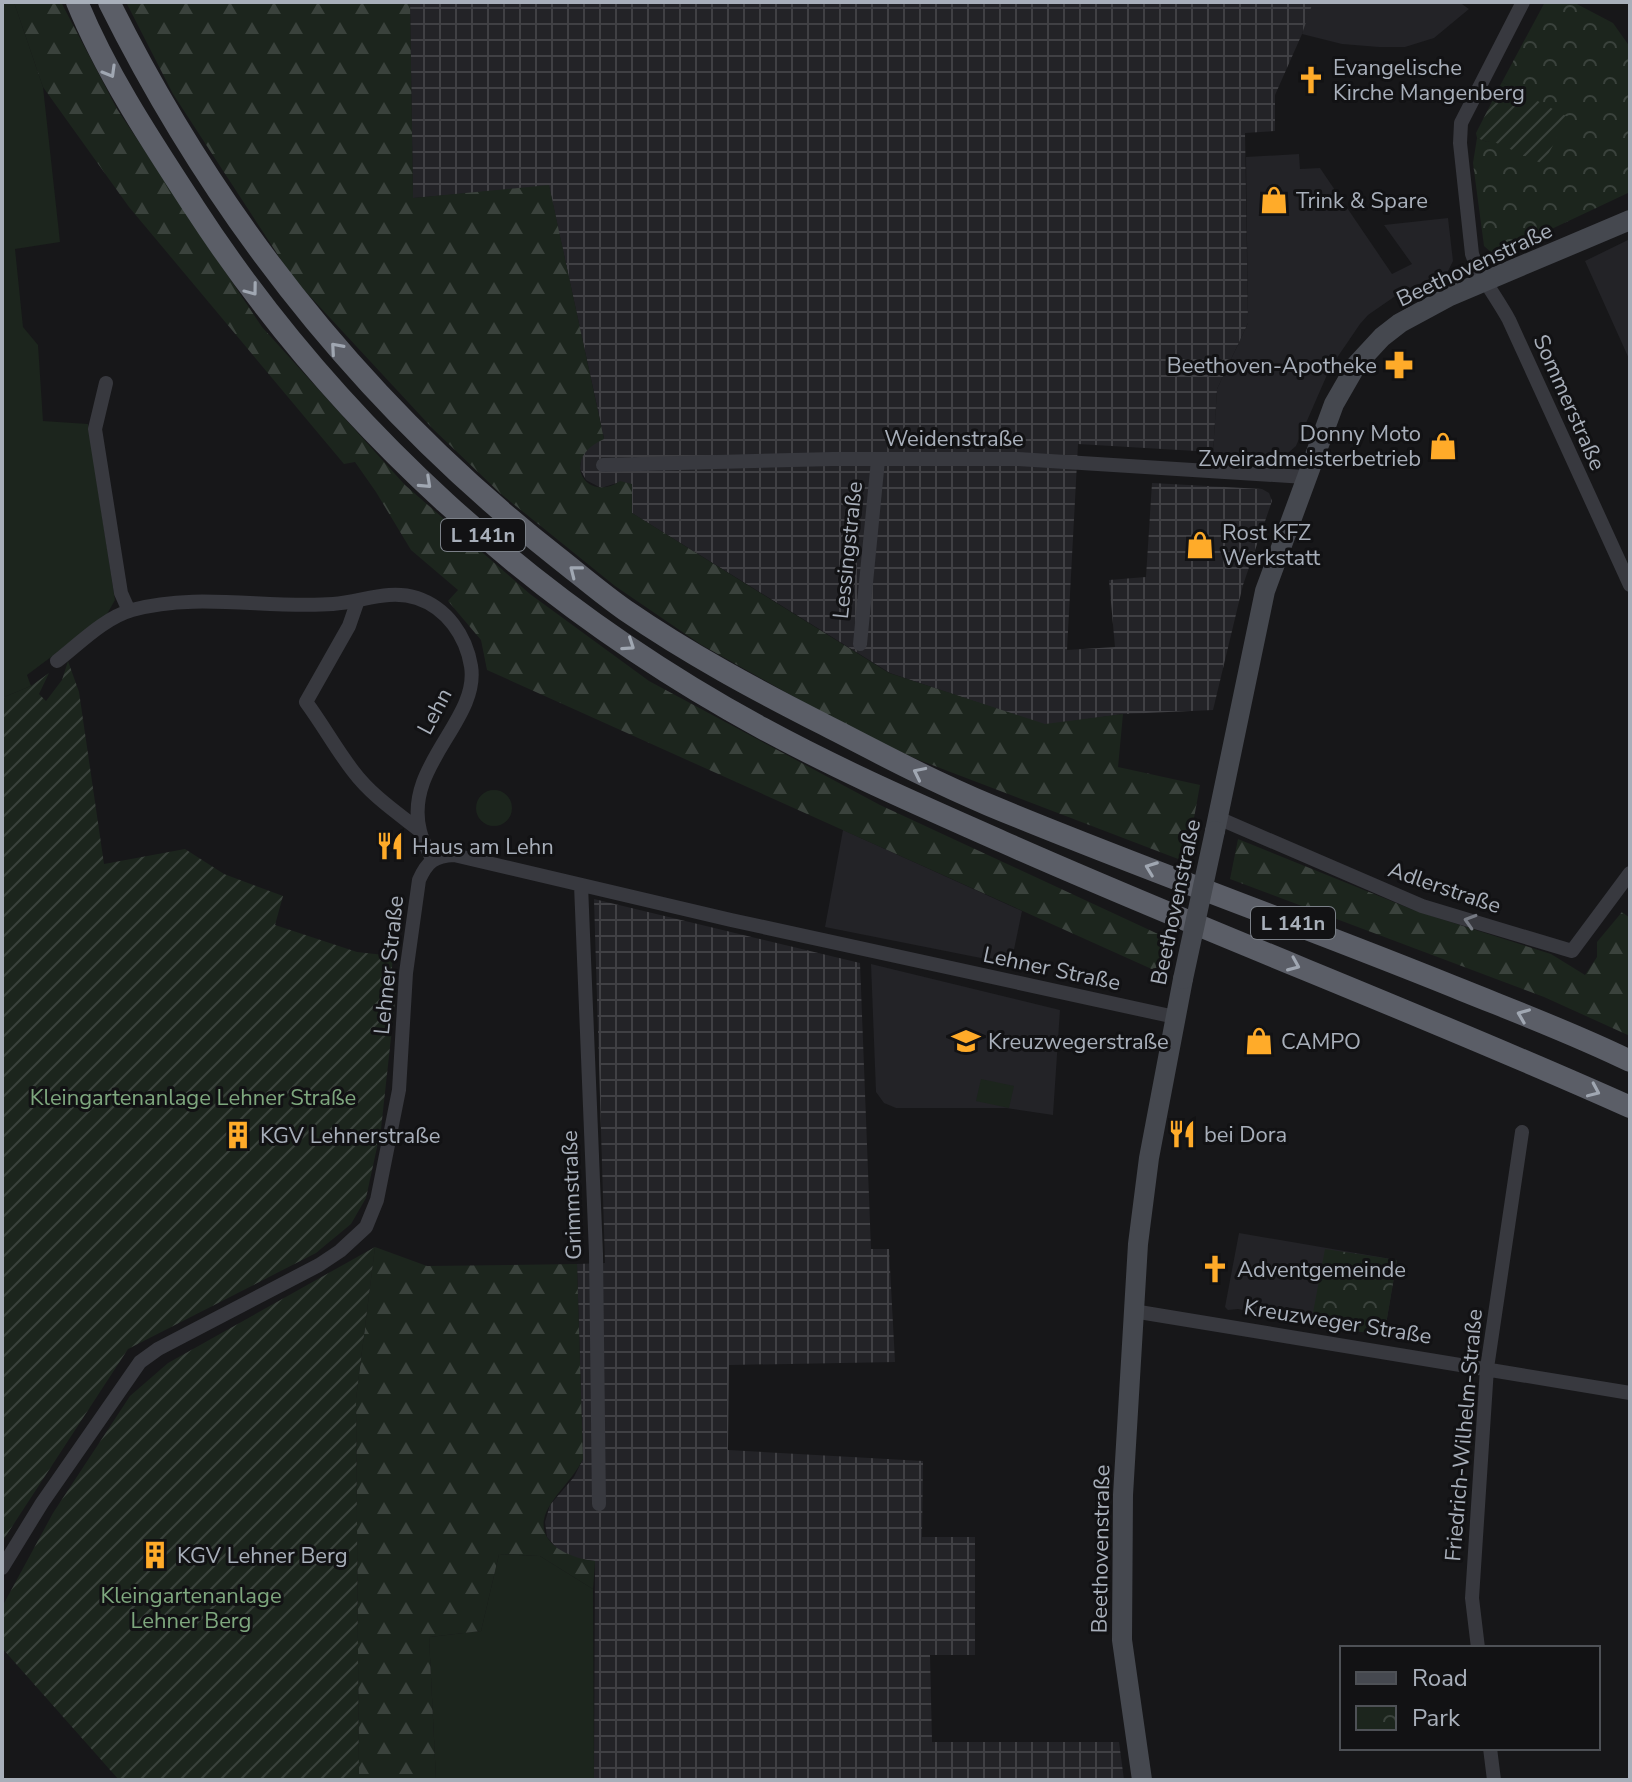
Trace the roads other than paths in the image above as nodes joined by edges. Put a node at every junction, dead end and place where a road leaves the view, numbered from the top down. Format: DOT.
graph roads {
  1 [pos="77,2"];
  2 [pos="109,2"];
  3 [pos="1523,2"];
  4 [pos="1630,220"];
  5 [pos="1482,274"];
  6 [pos="106,383"];
  7 [pos="878,460"];
  8 [pos="603,465"];
  9 [pos="1305,477"];
  10 [pos="1630,585"];
  11 [pos="358,600"];
  12 [pos="129,611"];
  13 [pos="860,644"];
  14 [pos="57,661"];
  15 [pos="1216,825"];
  16 [pos="419,830"];
  17 [pos="432,859"];
  18 [pos="1630,873"];
  19 [pos="581,885"];
  20 [pos="1175,1017"];
  21 [pos="1630,1061"];
  22 [pos="1630,1107"];
  23 [pos="1522,1132"];
  24 [pos="1133,1311"];
  25 [pos="1487,1368"];
  26 [pos="1630,1393"];
  27 [pos="599,1504"];
  28 [pos="2,1568"];
  29 [pos="1478,1646"];
  30 [pos="1490,1750"];
  31 [pos="1142,1780"];
  32 [pos="1494,1780"];
  1 -- 22 [label="highway, L 141n, one-way"];
  21 -- 2 [label="highway, L 141n, one-way"];
  3 -- 5 [label="street, Sommerstraße"];
  4 -- 5 [label="main road, Beethovenstraße"];
  5 -- 9 [label="main road, Beethovenstraße"];
  5 -- 10 [label="street, Sommerstraße"];
  6 -- 12 [label="street"];
  7 -- 8 [label="street, Weidenstraße"];
  7 -- 9 [label="street, Weidenstraße"];
  7 -- 13 [label="street, Lessingstraße"];
  9 -- 15 [label="main road, Beethovenstraße"];
  11 -- 12 [label="street, Lehn"];
  11 -- 16 [label="street, Lehn"];
  11 -- 16 [label="street, Lehn"];
  12 -- 14 [label="street, Lehn"];
  18 -- 15 [label="street, Adlerstraße, one-way"];
  15 -- 20 [label="main road, Beethovenstraße, bridge"];
  16 -- 17 [label="street, Lehn"];
  17 -- 19 [label="street, Lehner Straße"];
  17 -- 28 [label="street, Lehner Straße"];
  19 -- 20 [label="street, Lehner Straße"];
  19 -- 27 [label="street, Grimmstraße"];
  20 -- 24 [label="main road, Beethovenstraße"];
  23 -- 25 [label="street, Friedrich-Wilhelm-Straße"];
  24 -- 25 [label="street, Kreuzweger Straße"];
  24 -- 31 [label="main road, Beethovenstraße"];
  25 -- 26 [label="street, Kreuzweger Straße"];
  25 -- 29 [label="street, Friedrich-Wilhelm-Straße"];
  30 -- 32 [label="street"];
}
